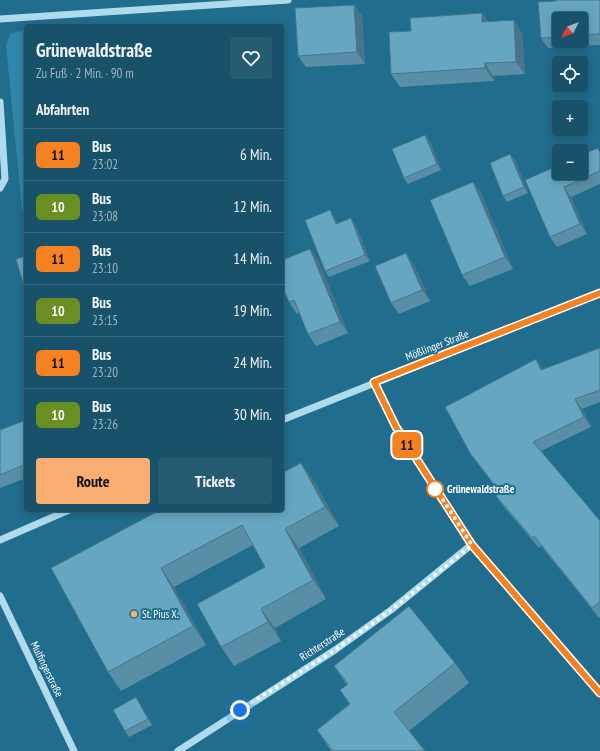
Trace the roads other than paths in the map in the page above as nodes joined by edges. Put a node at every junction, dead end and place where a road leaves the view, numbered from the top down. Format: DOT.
graph roads {
  1 [pos="288,0"];
  2 [pos="0,19"];
  3 [pos="0,102"];
  4 [pos="0,188"];
  5 [pos="600,293"];
  6 [pos="374,382"];
  7 [pos="284,419"];
  8 [pos="64,512"];
  9 [pos="0,540"];
  10 [pos="472,545"];
  11 [pos="0,596"];
  12 [pos="600,692"];
  13 [pos="74,751"];
  14 [pos="178,751"];
  1 -- 2 [label="street"];
  3 -- 4 [label="street"];
  5 -- 6 [label="street, Mößlinger Straße"];
  6 -- 7 [label="street, Mößlinger Straße"];
  6 -- 10 [label="street"];
  8 -- 9 [label="street"];
  10 -- 12 [label="street"];
  10 -- 14 [label="street, Richterstraße"];
  11 -- 13 [label="street, Mulfingerstraße"];
}
